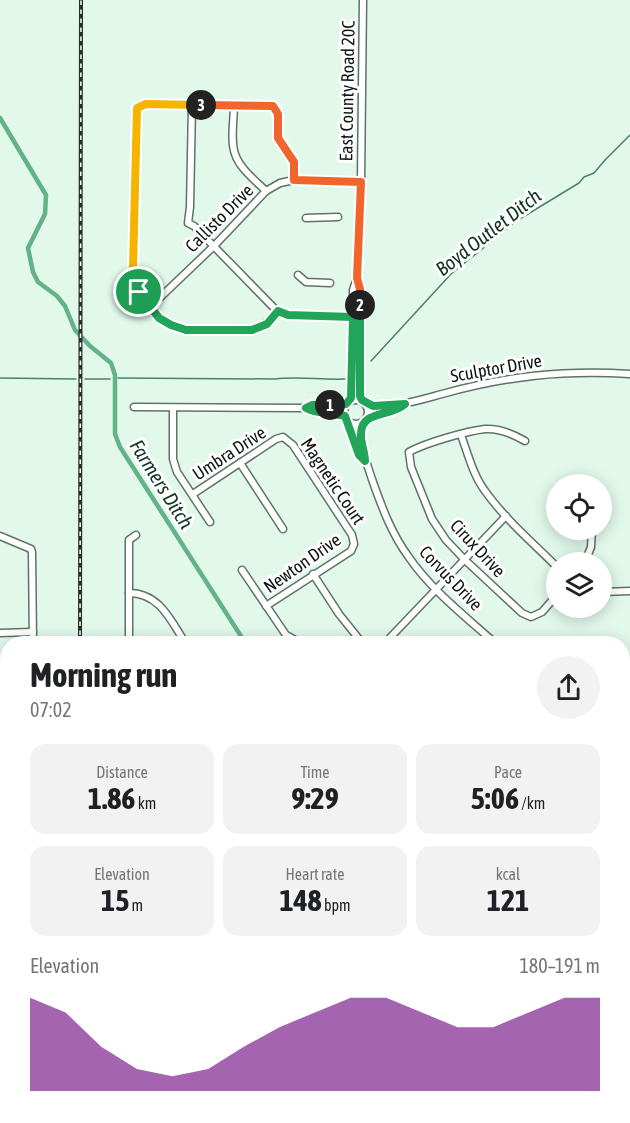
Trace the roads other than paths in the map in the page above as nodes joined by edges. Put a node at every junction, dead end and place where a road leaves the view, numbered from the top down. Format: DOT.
graph roads {
  1 [pos="363,0"];
  2 [pos="192,105"];
  3 [pos="234,105"];
  4 [pos="294,180"];
  5 [pos="361,182"];
  6 [pos="266,191"];
  7 [pos="338,217"];
  8 [pos="306,218"];
  9 [pos="214,246"];
  10 [pos="298,275"];
  11 [pos="357,278"];
  12 [pos="330,283"];
  13 [pos="149,308"];
  14 [pos="278,311"];
  15 [pos="353,317"];
  16 [pos="630,374"];
  17 [pos="363,402"];
  18 [pos="348,403"];
  19 [pos="405,404"];
  20 [pos="134,407"];
  21 [pos="173,408"];
  22 [pos="306,408"];
  23 [pos="346,418"];
  24 [pos="365,420"];
  25 [pos="461,435"];
  26 [pos="283,437"];
  27 [pos="525,441"];
  28 [pos="365,461"];
  29 [pos="240,464"];
  30 [pos="193,494"];
  31 [pos="506,516"];
  32 [pos="210,522"];
  33 [pos="283,529"];
  34 [pos="136,535"];
  35 [pos="0,536"];
  36 [pos="354,544"];
  37 [pos="546,556"];
  38 [pos="465,560"];
  39 [pos="242,570"];
  40 [pos="313,574"];
  41 [pos="437,590"];
  42 [pos="630,591"];
  43 [pos="612,592"];
  44 [pos="129,593"];
  45 [pos="266,606"];
  46 [pos="546,607"];
  47 [pos="33,632"];
  48 [pos="0,633"];
  49 [pos="33,636"];
  50 [pos="129,636"];
  51 [pos="180,636"];
  52 [pos="288,636"];
  53 [pos="357,636"];
  54 [pos="392,636"];
  55 [pos="487,636"];
  1 -- 5 [label="street, East County Road 20C"];
  2 -- 3 [label="street"];
  2 -- 9 [label="street"];
  2 -- 13 [label="street"];
  3 -- 4 [label="street"];
  3 -- 6 [label="street"];
  4 -- 5 [label="street, Callisto Drive"];
  4 -- 6 [label="street, Callisto Drive"];
  5 -- 11 [label="street, East County Road 20C"];
  6 -- 9 [label="street, Callisto Drive"];
  7 -- 8 [label="street"];
  9 -- 13 [label="street, Callisto Drive"];
  9 -- 14 [label="street"];
  10 -- 12 [label="street"];
  11 -- 15 [label="street"];
  11 -- 17 [label="street"];
  13 -- 14 [label="street"];
  14 -- 15 [label="street"];
  15 -- 18 [label="street"];
  16 -- 19 [label="street, Sculptor Drive"];
  17 -- 18 [label="street"];
  17 -- 19 [label="street, Sculptor Drive"];
  17 -- 24 [label="street"];
  18 -- 22 [label="street"];
  18 -- 23 [label="street"];
  19 -- 24 [label="street, Sculptor Drive"];
  20 -- 21 [label="street"];
  21 -- 22 [label="street"];
  21 -- 30 [label="street"];
  22 -- 23 [label="street"];
  23 -- 24 [label="street"];
  23 -- 28 [label="street, Corvus Drive"];
  24 -- 28 [label="street, Corvus Drive"];
  25 -- 27 [label="street"];
  25 -- 31 [label="street"];
  25 -- 38 [label="street, Cirux Drive"];
  26 -- 29 [label="street, Umbra Drive"];
  26 -- 36 [label="street, Magnetic Court"];
  28 -- 41 [label="street, Corvus Drive"];
  29 -- 30 [label="street, Umbra Drive"];
  29 -- 33 [label="street"];
  30 -- 32 [label="street"];
  31 -- 37 [label="street"];
  31 -- 38 [label="street"];
  34 -- 44 [label="street"];
  35 -- 47 [label="street"];
  36 -- 40 [label="street, Newton Drive"];
  38 -- 41 [label="street"];
  38 -- 46 [label="street, Cirux Drive"];
  39 -- 45 [label="street"];
  40 -- 45 [label="street, Newton Drive"];
  40 -- 53 [label="street"];
  41 -- 54 [label="street"];
  41 -- 55 [label="street, Corvus Drive"];
  42 -- 43 [label="street"];
  44 -- 50 [label="street"];
  44 -- 51 [label="street"];
  45 -- 52 [label="street"];
  47 -- 48 [label="street"];
  47 -- 49 [label="street"];
}
